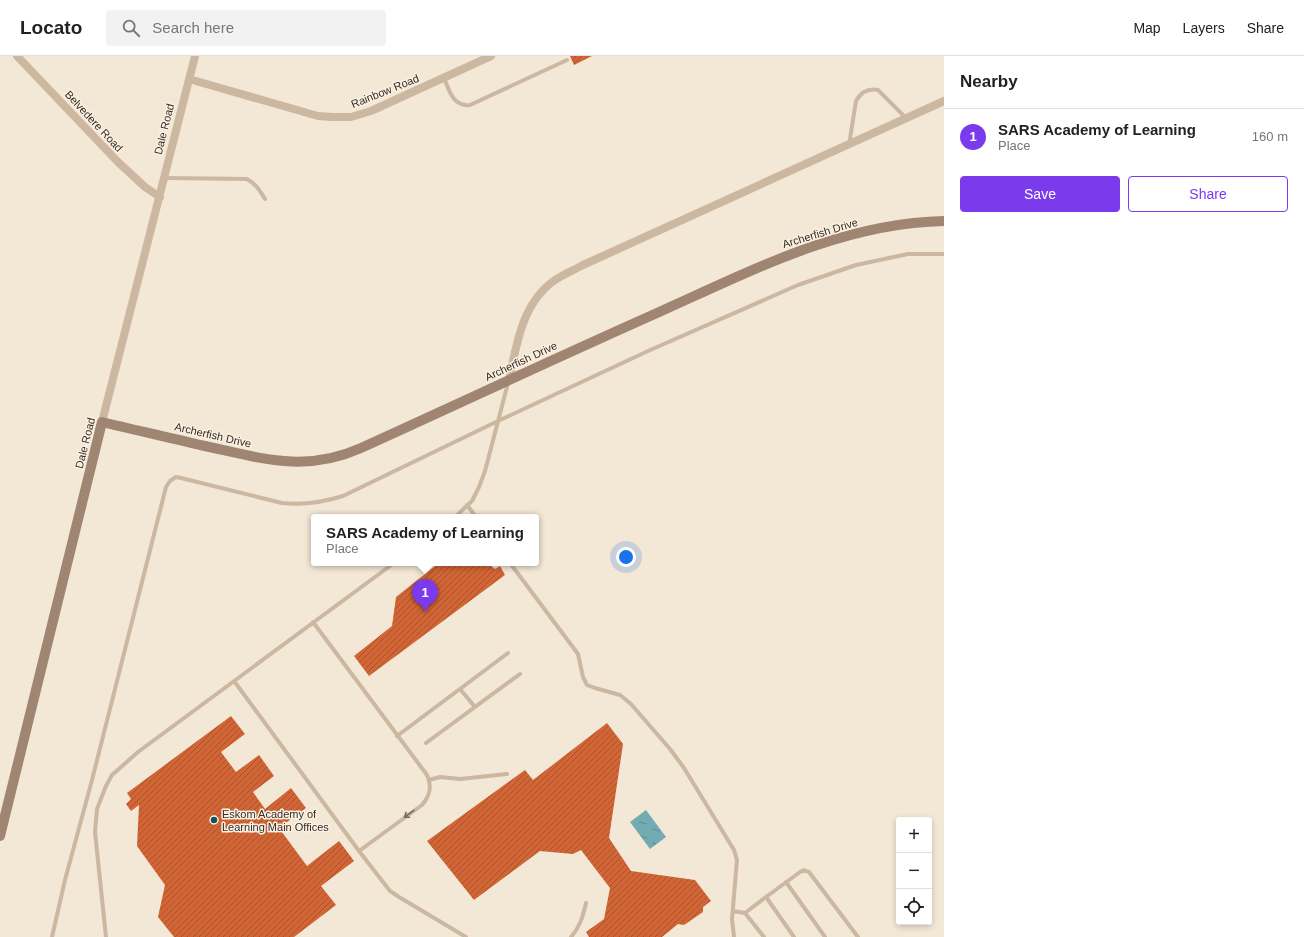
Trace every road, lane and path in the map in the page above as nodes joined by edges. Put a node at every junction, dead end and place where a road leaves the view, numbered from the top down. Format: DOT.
graph roads {
  1 [pos="17,56"];
  2 [pos="195,56"];
  3 [pos="492,56"];
  4 [pos="567,60"];
  5 [pos="444,78"];
  6 [pos="189,79"];
  7 [pos="944,102"];
  8 [pos="907,119"];
  9 [pos="849,145"];
  10 [pos="164,178"];
  11 [pos="160,197"];
  12 [pos="265,199"];
  13 [pos="944,221"];
  14 [pos="944,254"];
  15 [pos="509,380"];
  16 [pos="498,421"];
  17 [pos="102,422"];
  18 [pos="467,506"];
  19 [pos="458,514"];
  20 [pos="474,514"];
  21 [pos="390,566"];
  22 [pos="512,566"];
  23 [pos="313,622"];
  24 [pos="508,653"];
  25 [pos="520,674"];
  26 [pos="234,681"];
  27 [pos="460,689"];
  28 [pos="475,707"];
  29 [pos="398,736"];
  30 [pos="426,743"];
  31 [pos="507,774"];
  32 [pos="429,780"];
  33 [pos="0,836"];
  34 [pos="359,851"];
  35 [pos="786,882"];
  36 [pos="766,897"];
  37 [pos="586,903"];
  38 [pos="732,911"];
  39 [pos="745,914"];
  40 [pos="52,937"];
  41 [pos="106,937"];
  42 [pos="466,937"];
  43 [pos="571,937"];
  44 [pos="734,937"];
  45 [pos="764,937"];
  46 [pos="794,937"];
  47 [pos="825,937"];
  48 [pos="858,937"];
  1 -- 11 [label="street, Belvedere Road"];
  2 -- 6 [label="street, Dale Road"];
  3 -- 5 [label="street, Rainbow Road"];
  4 -- 5 [label="lane"];
  5 -- 6 [label="street, Rainbow Road"];
  6 -- 10 [label="street, Dale Road"];
  7 -- 8 [label="street"];
  8 -- 9 [label="street"];
  8 -- 9 [label="lane"];
  9 -- 15 [label="street"];
  10 -- 11 [label="street, Dale Road"];
  10 -- 12 [label="lane"];
  11 -- 17 [label="street, Dale Road"];
  13 -- 15 [label="street, Archerfish Drive"];
  14 -- 16 [label="lane"];
  15 -- 16 [label="lane"];
  15 -- 17 [label="street, Archerfish Drive"];
  16 -- 18 [label="lane"];
  16 -- 40 [label="lane"];
  17 -- 33 [label="street, Dale Road"];
  18 -- 19 [label="lane"];
  18 -- 20 [label="lane"];
  21 -- 23 [label="lane"];
  22 -- 38 [label="lane"];
  23 -- 26 [label="lane"];
  23 -- 29 [label="lane"];
  24 -- 27 [label="lane"];
  25 -- 28 [label="lane"];
  26 -- 34 [label="lane"];
  26 -- 41 [label="lane"];
  27 -- 28 [label="lane"];
  27 -- 29 [label="lane"];
  28 -- 30 [label="lane"];
  29 -- 32 [label="lane"];
  31 -- 32 [label="lane"];
  32 -- 34 [label="lane, one-way"];
  34 -- 42 [label="lane"];
  35 -- 36 [label="lane"];
  35 -- 47 [label="lane"];
  35 -- 48 [label="lane"];
  36 -- 39 [label="lane"];
  36 -- 46 [label="lane"];
  37 -- 43 [label="lane"];
  38 -- 39 [label="lane"];
  38 -- 44 [label="lane"];
  39 -- 45 [label="lane"];
}
